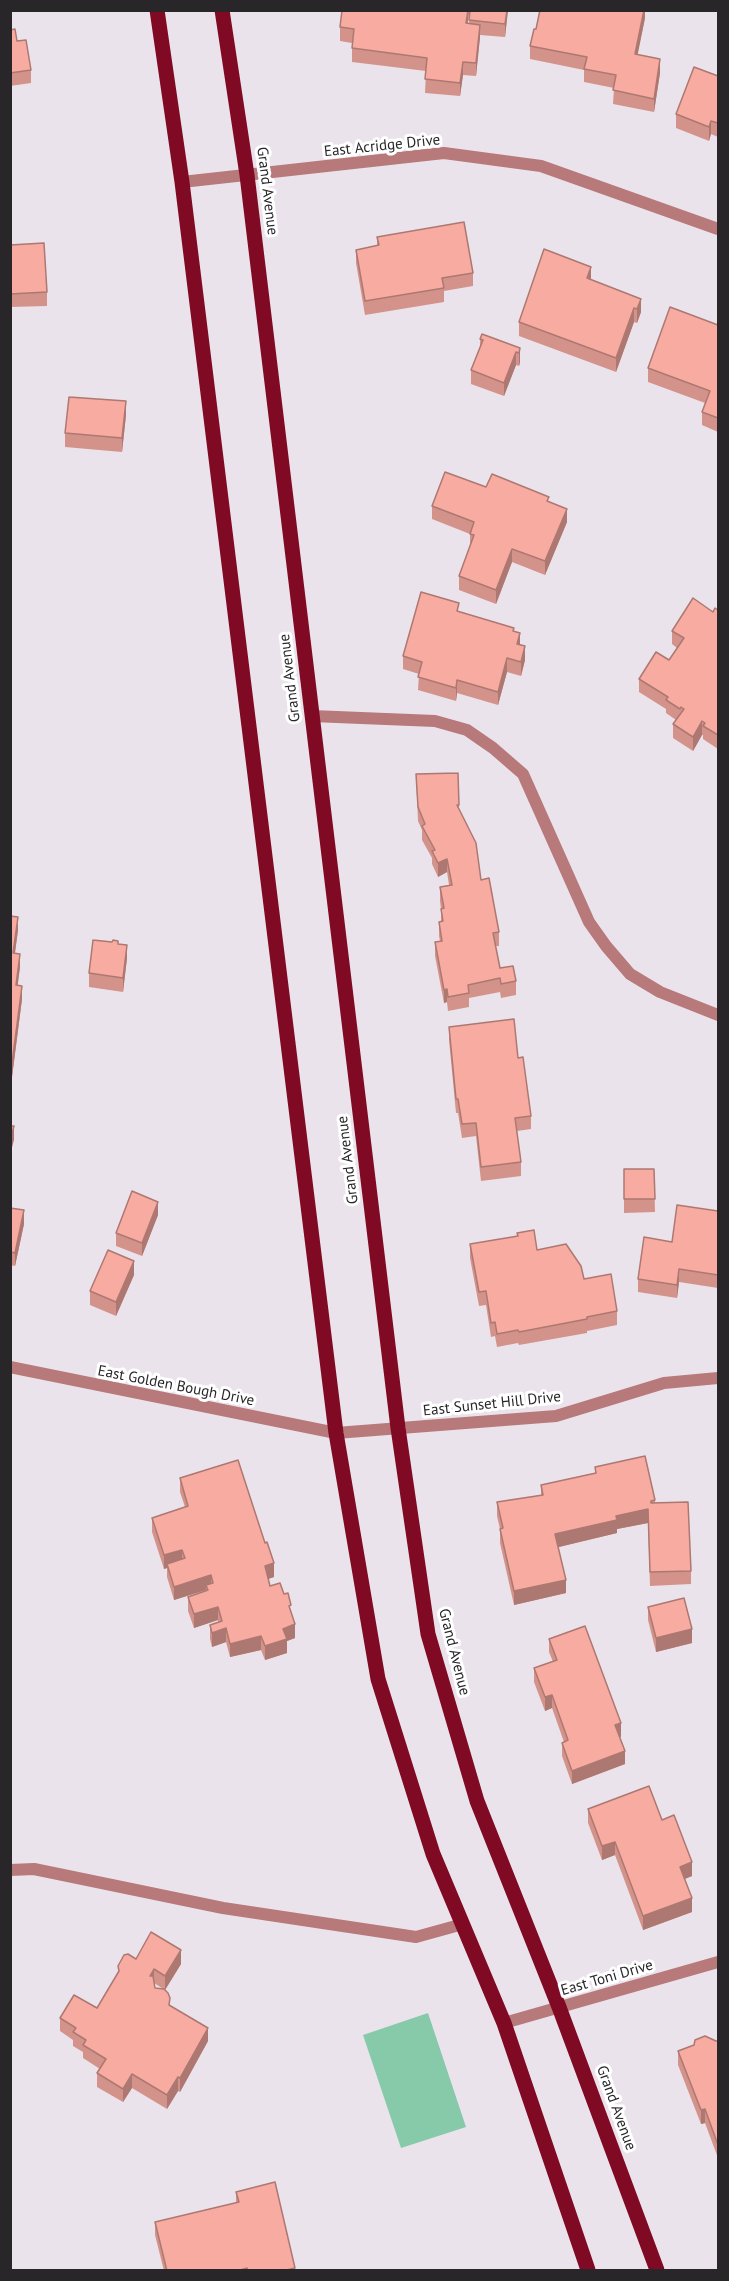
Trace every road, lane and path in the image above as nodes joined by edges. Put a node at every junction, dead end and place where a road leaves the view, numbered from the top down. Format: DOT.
graph roads {
  1 [pos="157,10"];
  2 [pos="222,10"];
  3 [pos="247,175"];
  4 [pos="182,182"];
  5 [pos="718,229"];
  6 [pos="312,716"];
  7 [pos="718,1015"];
  8 [pos="10,1367"];
  9 [pos="718,1378"];
  10 [pos="398,1428"];
  11 [pos="336,1433"];
  12 [pos="10,1870"];
  13 [pos="463,1924"];
  14 [pos="718,1962"];
  15 [pos="559,2007"];
  16 [pos="504,2023"];
  17 [pos="588,2271"];
  18 [pos="657,2271"];
  1 -- 4 [label="main road"];
  2 -- 3 [label="main road, Grand Avenue"];
  3 -- 4 [label="street, East Acridge Drive"];
  3 -- 5 [label="street, East Acridge Drive"];
  3 -- 6 [label="main road, Grand Avenue"];
  4 -- 11 [label="main road"];
  6 -- 7 [label="street"];
  6 -- 10 [label="main road, Grand Avenue"];
  8 -- 11 [label="street, East Golden Bough Drive"];
  9 -- 10 [label="street, East Sunset Hill Drive"];
  10 -- 11 [label="street, East Sunset Hill Drive"];
  10 -- 15 [label="main road, Grand Avenue"];
  11 -- 13 [label="main road"];
  12 -- 13 [label="street"];
  13 -- 16 [label="main road"];
  14 -- 15 [label="street, East Toni Drive"];
  15 -- 16 [label="street, East Toni Drive"];
  15 -- 18 [label="main road, Grand Avenue"];
  16 -- 17 [label="main road"];
}
